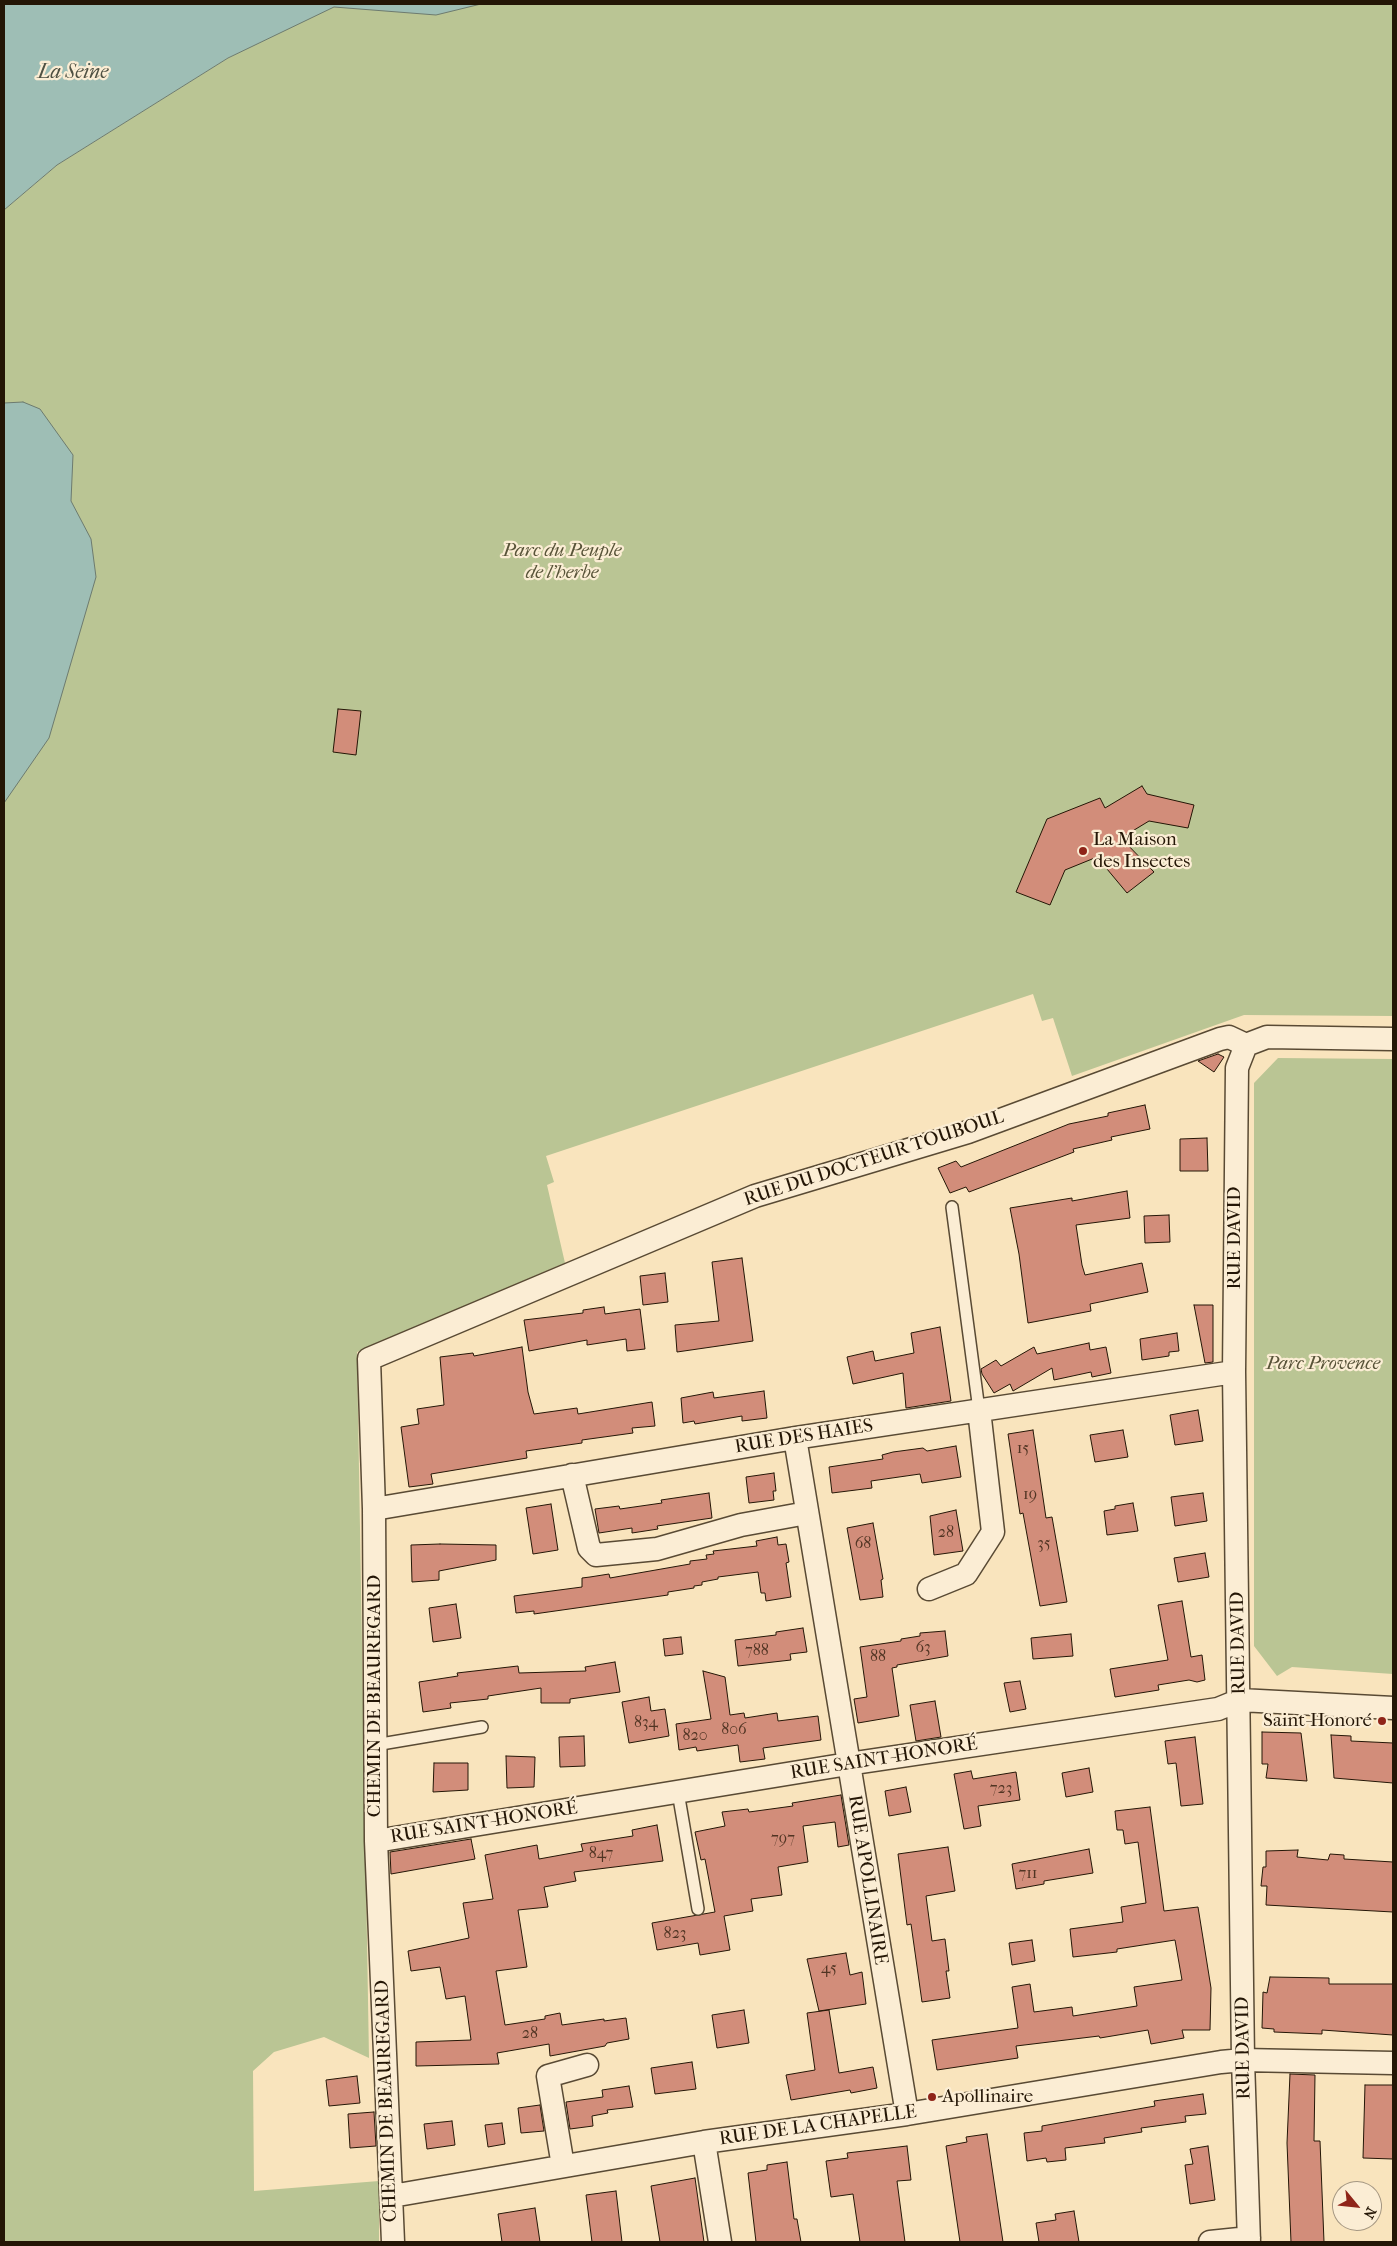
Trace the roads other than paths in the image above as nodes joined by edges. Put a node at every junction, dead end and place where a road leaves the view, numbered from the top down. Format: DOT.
graph roads {
  1 [pos="1393,1039"];
  2 [pos="1246,1045"];
  3 [pos="952,1207"];
  4 [pos="369,1359"];
  5 [pos="1234,1372"];
  6 [pos="979,1410"];
  7 [pos="795,1438"];
  8 [pos="572,1475"];
  9 [pos="374,1508"];
  10 [pos="807,1513"];
  11 [pos="929,1589"];
  12 [pos="1240,1700"];
  13 [pos="1393,1708"];
  14 [pos="482,1727"];
  15 [pos="375,1745"];
  16 [pos="848,1764"];
  17 [pos="678,1792"];
  18 [pos="376,1841"];
  19 [pos="698,1909"];
  20 [pos="1243,2060"];
  21 [pos="1393,2063"];
  22 [pos="587,2066"];
  23 [pos="907,2114"];
  24 [pos="704,2142"];
  25 [pos="563,2166"];
  26 [pos="392,2196"];
  27 [pos="1249,2240"];
  28 [pos="393,2242"];
  29 [pos="720,2242"];
  30 [pos="1210,2242"];
  1 -- 2 [label="street"];
  2 -- 4 [label="street, RUE DU DOCTEUR TOUBOUL"];
  2 -- 5 [label="street, RUE DAVID"];
  3 -- 6 [label="lane"];
  4 -- 9 [label="street, CHEMIN DE BEAUREGARD"];
  5 -- 6 [label="street, RUE DES HAIES"];
  5 -- 12 [label="street, RUE DAVID"];
  6 -- 7 [label="street, RUE DES HAIES"];
  6 -- 11 [label="street"];
  7 -- 8 [label="street, RUE DES HAIES"];
  7 -- 10 [label="street, RUE APOLLINAIRE"];
  8 -- 9 [label="street, RUE DES HAIES"];
  8 -- 10 [label="street"];
  9 -- 15 [label="street, CHEMIN DE BEAUREGARD"];
  10 -- 16 [label="street, RUE APOLLINAIRE"];
  12 -- 13 [label="street, RUE SAINT-HONORÉ"];
  12 -- 16 [label="street, RUE SAINT-HONORÉ"];
  12 -- 20 [label="street, RUE DAVID"];
  14 -- 15 [label="lane"];
  15 -- 18 [label="street, CHEMIN DE BEAUREGARD"];
  16 -- 17 [label="street, RUE SAINT-HONORÉ"];
  16 -- 23 [label="street, RUE APOLLINAIRE"];
  17 -- 18 [label="street, RUE SAINT-HONORÉ"];
  17 -- 19 [label="lane"];
  18 -- 26 [label="street, CHEMIN DE BEAUREGARD"];
  20 -- 21 [label="street, RUE DE LA CHAPELLE"];
  20 -- 23 [label="street, RUE DE LA CHAPELLE"];
  20 -- 27 [label="street, RUE DAVID"];
  22 -- 25 [label="street"];
  23 -- 24 [label="street, RUE DE LA CHAPELLE"];
  24 -- 25 [label="street, RUE DE LA CHAPELLE"];
  24 -- 29 [label="street"];
  25 -- 26 [label="street, RUE DE LA CHAPELLE"];
  26 -- 28 [label="street, CHEMIN DE BEAUREGARD"];
  27 -- 30 [label="street"];
}
